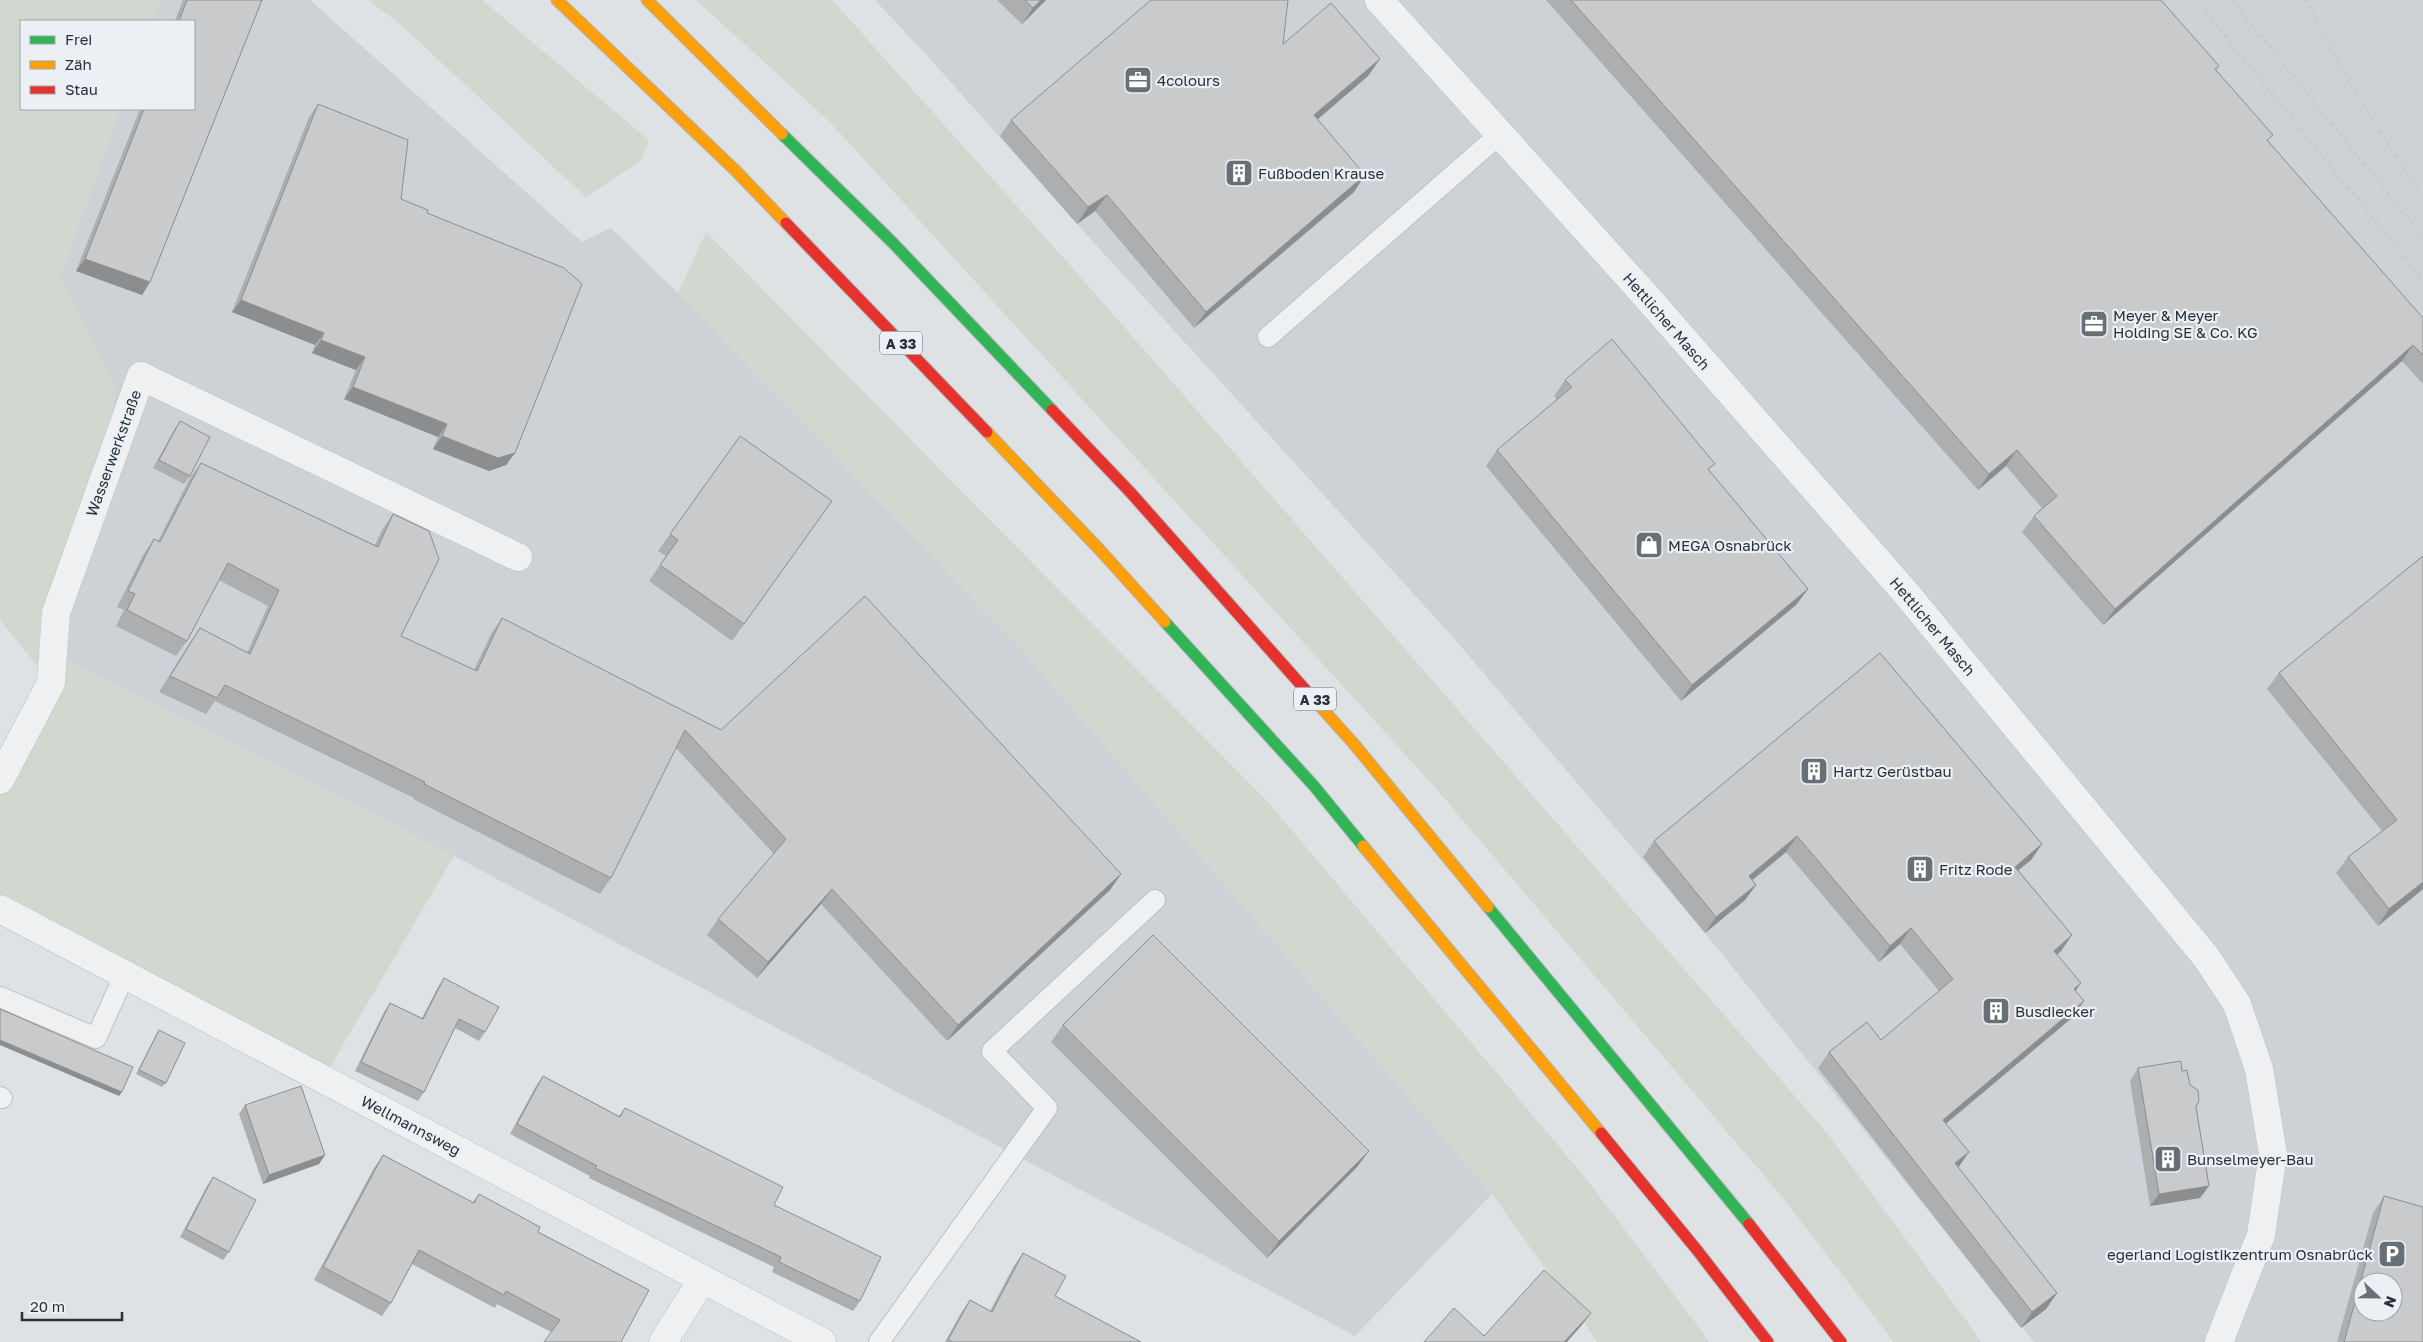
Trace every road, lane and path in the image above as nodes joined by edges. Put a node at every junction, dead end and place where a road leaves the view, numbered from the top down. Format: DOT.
graph roads {
  1 [pos="557,0"];
  2 [pos="647,0"];
  3 [pos="1379,0"];
  4 [pos="1500,134"];
  5 [pos="1268,337"];
  6 [pos="518,557"];
  7 [pos="0,780"];
  8 [pos="1155,900"];
  9 [pos="0,909"];
  10 [pos="125,974"];
  11 [pos="0,998"];
  12 [pos="703,1279"];
  13 [pos="663,1342"];
  14 [pos="822,1342"];
  15 [pos="879,1342"];
  16 [pos="1768,1342"];
  17 [pos="1841,1342"];
  18 [pos="2219,1342"];
  1 -- 16 [label="highway, A 33"];
  2 -- 17 [label="highway, A 33"];
  3 -- 4 [label="street, Hettlicher Masch"];
  4 -- 5 [label="lane"];
  4 -- 18 [label="street, Hettlicher Masch"];
  6 -- 7 [label="street, Wasserwerkstraße"];
  8 -- 15 [label="lane"];
  9 -- 10 [label="street, Wellmannsweg"];
  10 -- 11 [label="lane"];
  10 -- 12 [label="street, Wellmannsweg"];
  12 -- 13 [label="street"];
  12 -- 14 [label="street, Wellmannsweg"];
}
